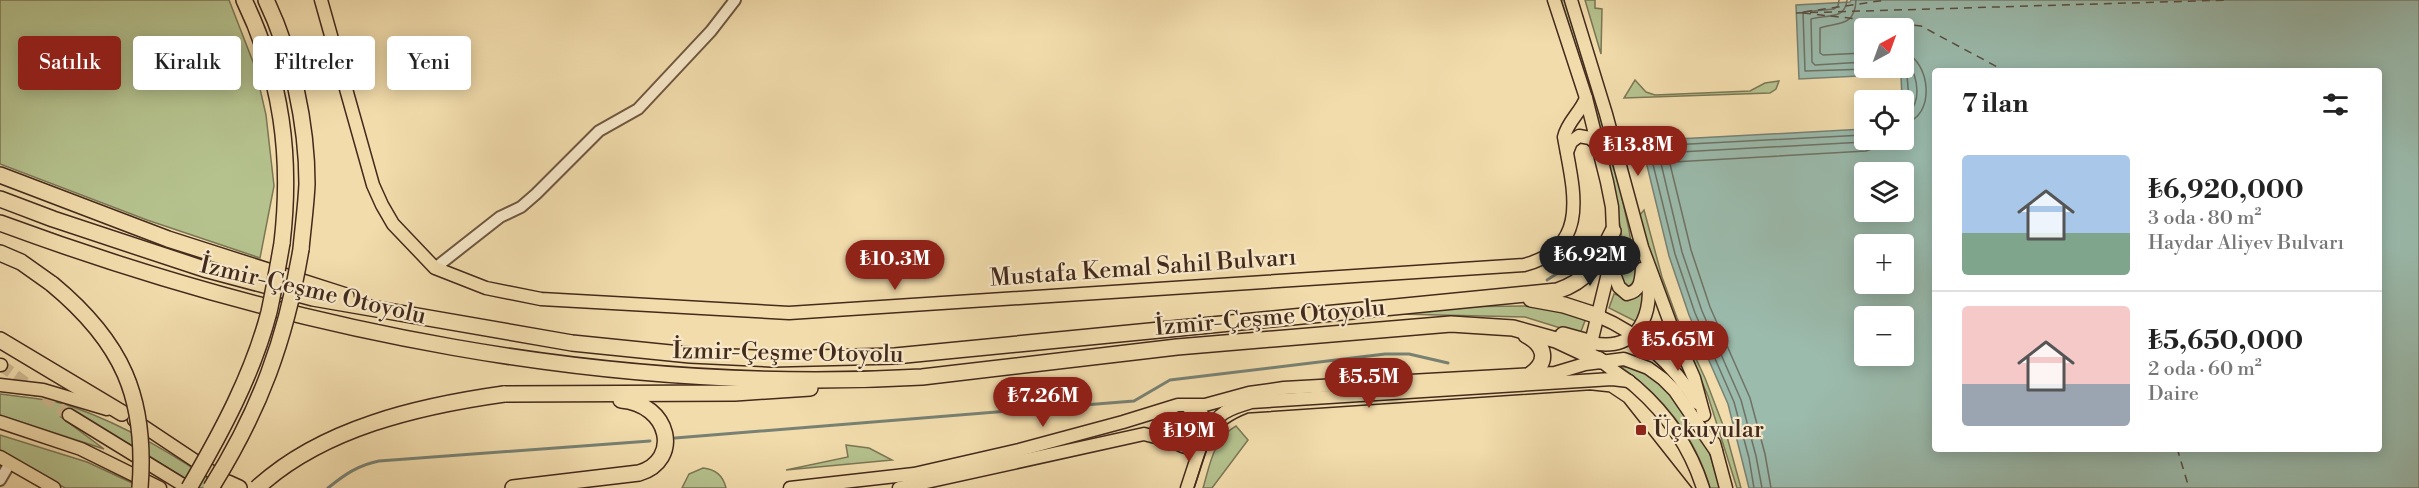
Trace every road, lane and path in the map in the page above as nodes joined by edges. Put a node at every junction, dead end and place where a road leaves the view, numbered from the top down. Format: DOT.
graph roads {
  1 [pos="244,0"];
  2 [pos="266,0"];
  3 [pos="321,0"];
  4 [pos="735,0"];
  5 [pos="1554,0"];
  6 [pos="1571,0"];
  7 [pos="1586,98"];
  8 [pos="1598,145"];
  9 [pos="1567,152"];
  10 [pos="0,176"];
  11 [pos="0,199"];
  12 [pos="0,223"];
  13 [pos="1613,231"];
  14 [pos="1642,247"];
  15 [pos="0,253"];
  16 [pos="1610,265"];
  17 [pos="435,268"];
  18 [pos="1513,296"];
  19 [pos="400,313"];
  20 [pos="1598,316"];
  21 [pos="1513,328"];
  22 [pos="1634,336"];
  23 [pos="0,340"];
  24 [pos="1593,353"];
  25 [pos="882,379"];
  26 [pos="1533,379"];
  27 [pos="1629,381"];
  28 [pos="0,385"];
  29 [pos="504,394"];
  30 [pos="1178,405"];
  31 [pos="122,413"];
  32 [pos="69,415"];
  33 [pos="1704,415"];
  34 [pos="4,425"];
  35 [pos="1171,441"];
  36 [pos="1203,441"];
  37 [pos="1716,451"];
  38 [pos="5,460"];
  39 [pos="0,480"];
  40 [pos="235,487"];
  41 [pos="54,488"];
  42 [pos="140,488"];
  43 [pos="160,488"];
  44 [pos="188,488"];
  45 [pos="211,488"];
  46 [pos="257,488"];
  47 [pos="513,488"];
  48 [pos="790,488"];
  49 [pos="899,488"];
  50 [pos="1187,488"];
  51 [pos="1703,488"];
  52 [pos="1726,488"];
  1 -- 44 [label="highway, bridge"];
  2 -- 45 [label="highway, bridge"];
  3 -- 17 [label="main road, Mustafa Kemal Sahil Bulvarı"];
  4 -- 17 [label="street"];
  5 -- 7 [label="main road"];
  6 -- 14 [label="main road"];
  7 -- 8 [label="main road"];
  7 -- 9 [label="main road, Mustafa Kemal Sahil Bulvarı"];
  8 -- 9 [label="main road"];
  8 -- 13 [label="main road"];
  9 -- 17 [label="main road, Mustafa Kemal Sahil Bulvarı"];
  10 -- 19 [label="highway"];
  11 -- 19 [label="highway, İzmir-Çeşme Otoyolu"];
  12 -- 25 [label="highway, İzmir-Çeşme Otoyolu"];
  13 -- 16 [label="main road"];
  13 -- 18 [label="highway"];
  14 -- 16 [label="main road"];
  14 -- 22 [label="main road"];
  14 -- 33 [label="main road"];
  15 -- 42 [label="highway, bridge"];
  16 -- 20 [label="main road"];
  18 -- 19 [label="highway, İzmir-Çeşme Otoyolu"];
  18 -- 20 [label="highway"];
  20 -- 22 [label="main road"];
  20 -- 24 [label="main road"];
  21 -- 24 [label="highway, İzmir-Çeşme Otoyolu"];
  21 -- 25 [label="highway, İzmir-Çeşme Otoyolu"];
  21 -- 26 [label="highway"];
  22 -- 24 [label="main road"];
  22 -- 33 [label="main road"];
  23 -- 31 [label="highway"];
  24 -- 26 [label="main road"];
  24 -- 27 [label="main road"];
  24 -- 37 [label="main road"];
  25 -- 29 [label="highway"];
  26 -- 27 [label="main road"];
  26 -- 30 [label="main road"];
  26 -- 36 [label="main road"];
  27 -- 51 [label="main road"];
  28 -- 31 [label="main road"];
  29 -- 46 [label="highway, bridge"];
  29 -- 47 [label="highway"];
  30 -- 35 [label="main road"];
  30 -- 36 [label="main road"];
  30 -- 48 [label="main road"];
  31 -- 40 [label="main road"];
  32 -- 44 [label="main road"];
  33 -- 37 [label="main road"];
  34 -- 43 [label="main road"];
  35 -- 36 [label="main road"];
  35 -- 49 [label="main road"];
  36 -- 50 [label="main road"];
  37 -- 52 [label="main road"];
  38 -- 39 [label="street"];
  38 -- 41 [label="main road"];
}
